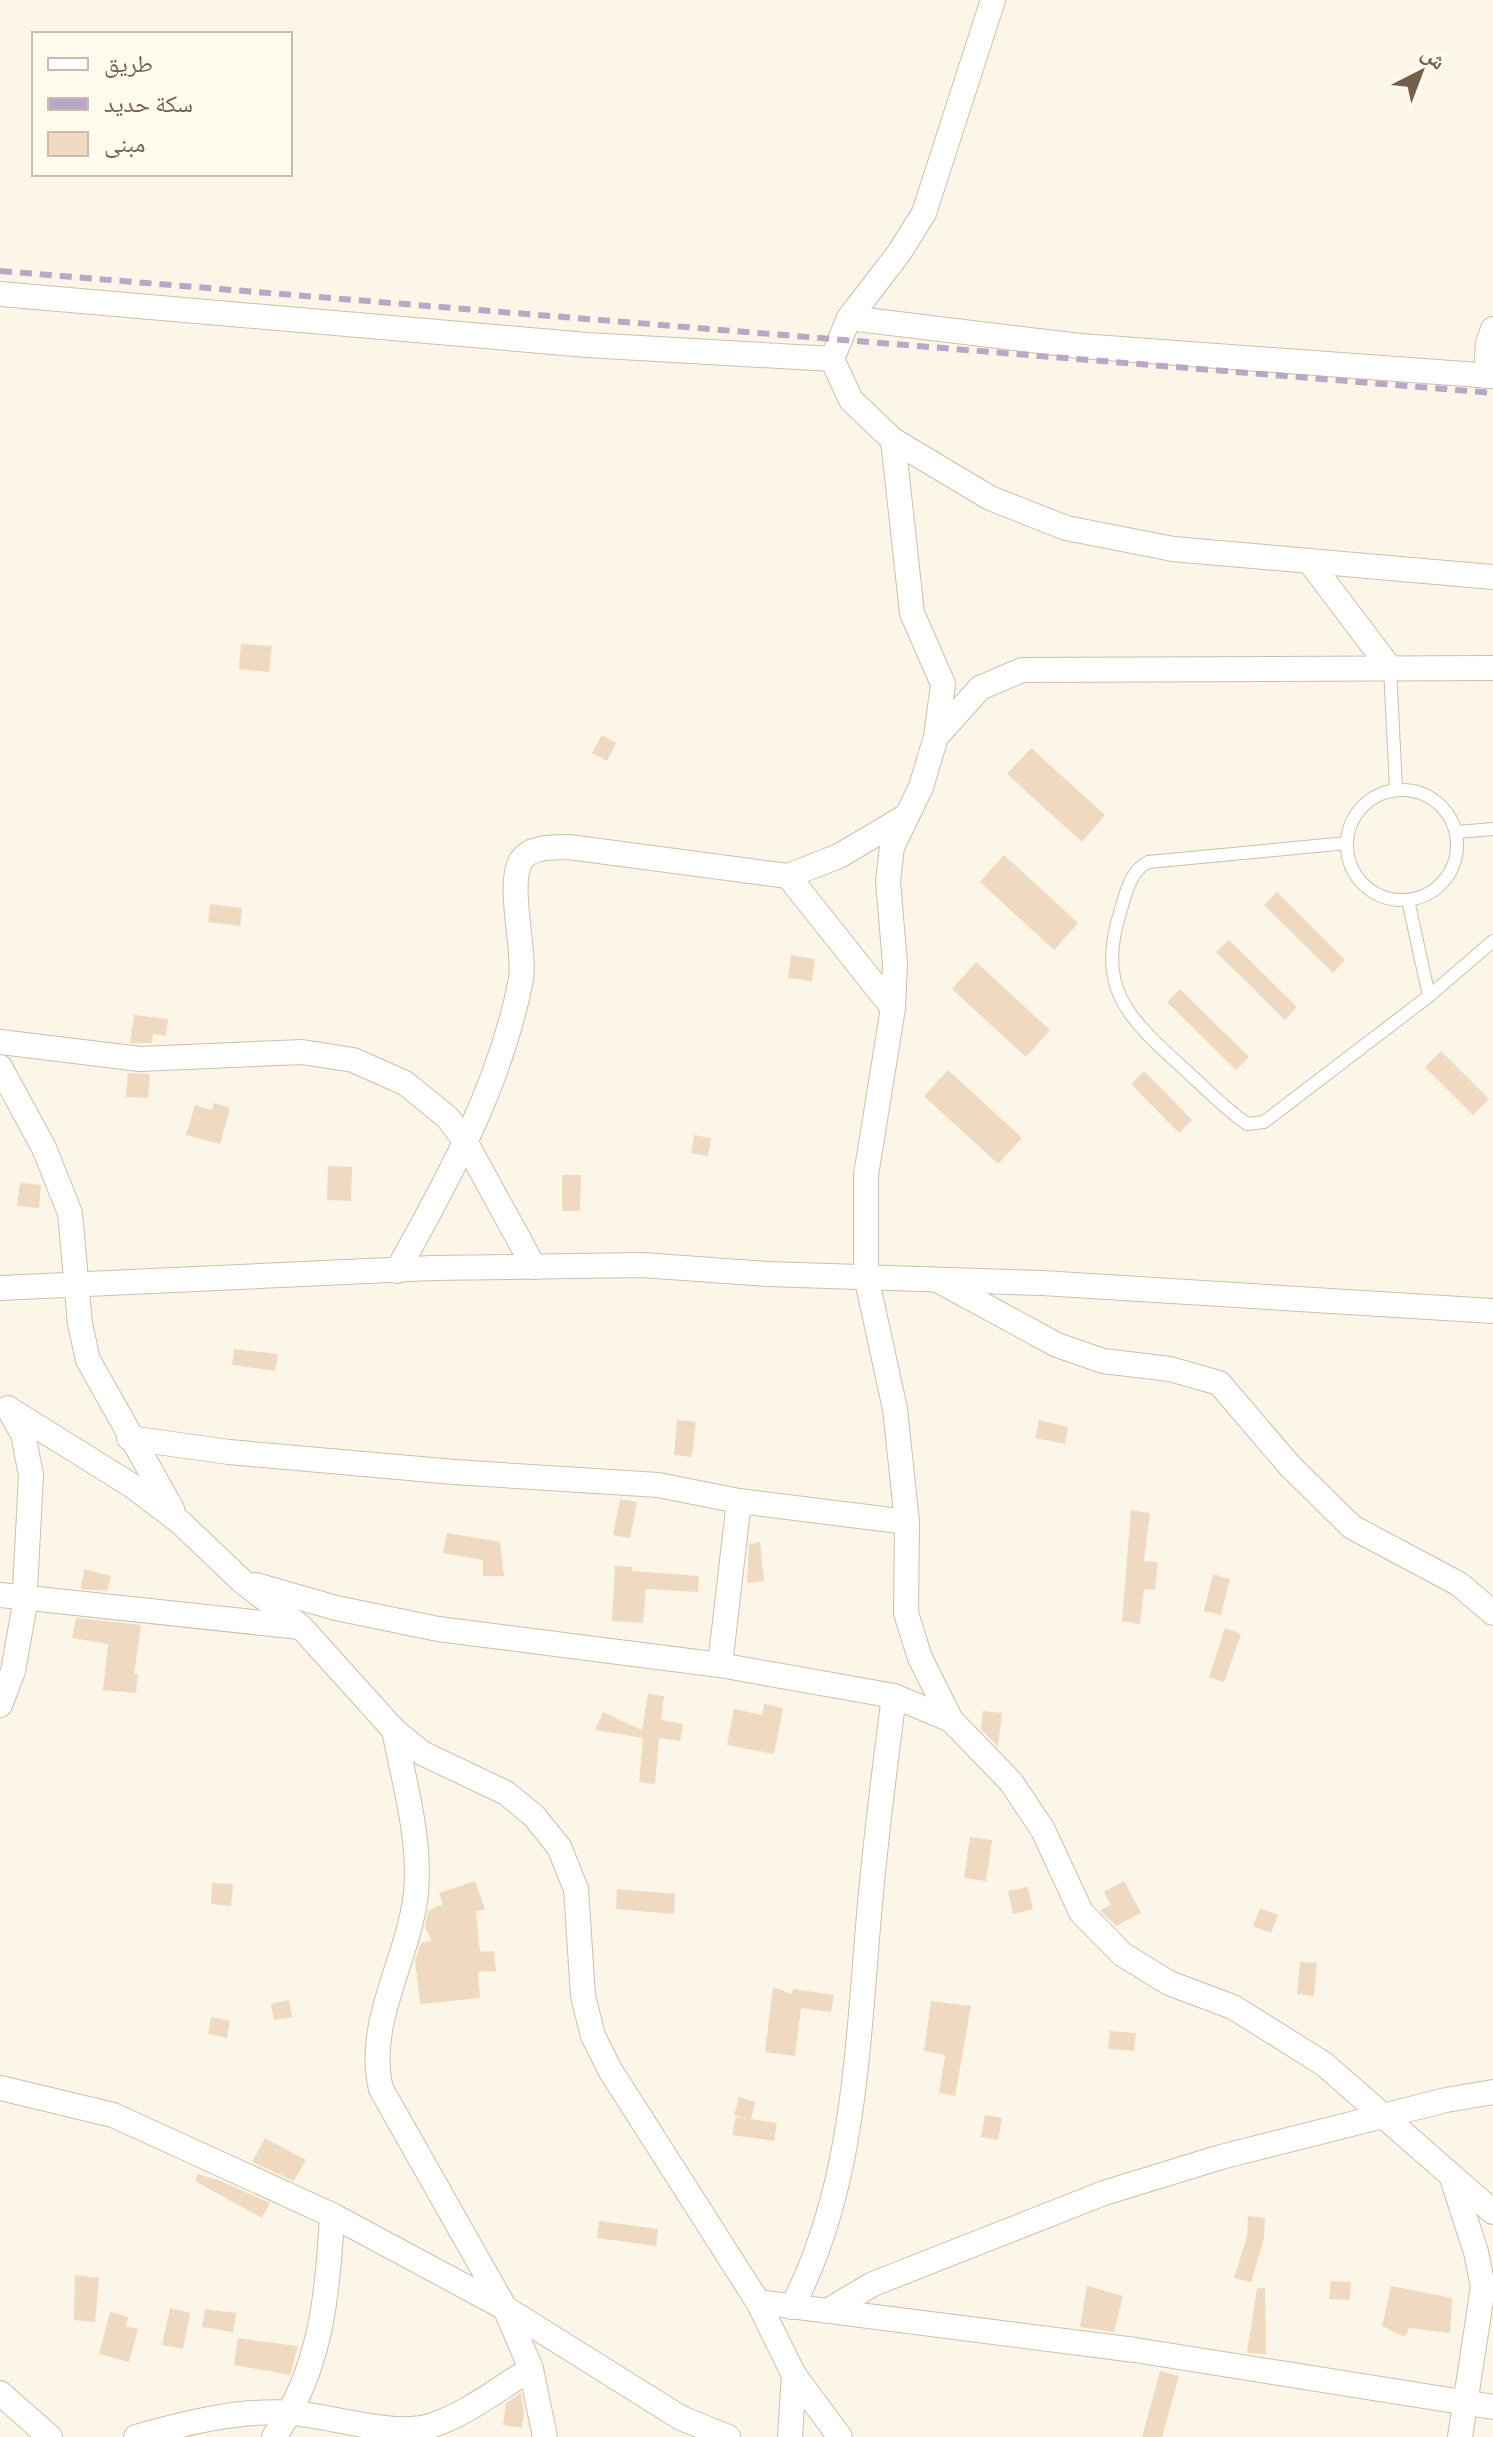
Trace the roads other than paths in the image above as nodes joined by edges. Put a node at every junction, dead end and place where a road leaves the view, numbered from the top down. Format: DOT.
graph roads {
  1 [pos="993,0"];
  2 [pos="0,294"];
  3 [pos="849,318"];
  4 [pos="1493,329"];
  5 [pos="832,359"];
  6 [pos="1490,376"];
  7 [pos="893,440"];
  8 [pos="1309,561"];
  9 [pos="1493,577"];
  10 [pos="1390,668"];
  11 [pos="1493,668"];
  12 [pos="936,737"];
  13 [pos="1396,788"];
  14 [pos="903,818"];
  15 [pos="1493,829"];
  16 [pos="1457,832"];
  17 [pos="1347,843"];
  18 [pos="788,876"];
  19 [pos="1408,900"];
  20 [pos="1493,941"];
  21 [pos="1429,996"];
  22 [pos="893,1008"];
  23 [pos="0,1042"];
  24 [pos="0,1067"];
  25 [pos="465,1141"];
  26 [pos="534,1267"];
  27 [pos="397,1271"];
  28 [pos="866,1276"];
  29 [pos="935,1278"];
  30 [pos="77,1286"];
  31 [pos="0,1288"];
  32 [pos="1493,1311"];
  33 [pos="8,1418"];
  34 [pos="129,1438"];
  35 [pos="739,1501"];
  36 [pos="180,1522"];
  37 [pos="907,1522"];
  38 [pos="242,1581"];
  39 [pos="0,1595"];
  40 [pos="25,1598"];
  41 [pos="1493,1613"];
  42 [pos="301,1627"];
  43 [pos="720,1665"];
  44 [pos="894,1696"];
  45 [pos="0,1705"];
  46 [pos="951,1720"];
  47 [pos="394,1730"];
  48 [pos="0,2088"];
  49 [pos="1493,2092"];
  50 [pos="1385,2116"];
  51 [pos="1451,2176"];
  52 [pos="1493,2212"];
  53 [pos="332,2215"];
  54 [pos="758,2302"];
  55 [pos="792,2307"];
  56 [pos="505,2308"];
  57 [pos="827,2311"];
  58 [pos="531,2369"];
  59 [pos="794,2375"];
  60 [pos="0,2393"];
  61 [pos="1466,2403"];
  62 [pos="1493,2407"];
  63 [pos="291,2413"];
  64 [pos="50,2437"];
  65 [pos="136,2437"];
  66 [pos="274,2437"];
  67 [pos="545,2437"];
  68 [pos="728,2437"];
  69 [pos="790,2437"];
  70 [pos="840,2437"];
  71 [pos="1460,2437"];
  1 -- 3 [label="street"];
  2 -- 5 [label="street"];
  3 -- 5 [label="street"];
  3 -- 6 [label="street"];
  4 -- 6 [label="street"];
  5 -- 7 [label="street"];
  7 -- 8 [label="street"];
  7 -- 12 [label="street"];
  8 -- 9 [label="street"];
  8 -- 10 [label="street"];
  10 -- 11 [label="street"];
  10 -- 12 [label="street"];
  10 -- 13 [label="lane"];
  12 -- 14 [label="street"];
  13 -- 16 [label="lane"];
  13 -- 17 [label="lane"];
  14 -- 18 [label="street"];
  14 -- 22 [label="street"];
  15 -- 16 [label="lane"];
  16 -- 19 [label="lane"];
  17 -- 19 [label="lane"];
  17 -- 21 [label="lane"];
  18 -- 22 [label="street"];
  18 -- 25 [label="street"];
  19 -- 21 [label="lane"];
  20 -- 21 [label="lane"];
  22 -- 28 [label="street"];
  23 -- 25 [label="street"];
  24 -- 30 [label="street"];
  25 -- 26 [label="street"];
  25 -- 27 [label="street"];
  26 -- 27 [label="street"];
  26 -- 28 [label="street"];
  27 -- 30 [label="street"];
  28 -- 29 [label="street"];
  28 -- 37 [label="street"];
  29 -- 32 [label="street"];
  29 -- 41 [label="street"];
  30 -- 31 [label="street"];
  30 -- 34 [label="street"];
  33 -- 36 [label="street"];
  33 -- 40 [label="street"];
  34 -- 35 [label="street"];
  34 -- 36 [label="street"];
  35 -- 37 [label="street"];
  35 -- 43 [label="street"];
  36 -- 38 [label="street"];
  37 -- 46 [label="street"];
  38 -- 42 [label="street"];
  38 -- 43 [label="street"];
  39 -- 40 [label="street"];
  40 -- 42 [label="street"];
  40 -- 45 [label="street"];
  42 -- 47 [label="street"];
  43 -- 44 [label="street"];
  44 -- 46 [label="street"];
  44 -- 55 [label="street"];
  46 -- 50 [label="street"];
  47 -- 54 [label="street"];
  47 -- 56 [label="street"];
  48 -- 53 [label="street"];
  49 -- 50 [label="street"];
  50 -- 51 [label="street"];
  50 -- 57 [label="street"];
  51 -- 52 [label="street"];
  51 -- 61 [label="street"];
  53 -- 56 [label="street"];
  53 -- 63 [label="street"];
  54 -- 55 [label="street"];
  54 -- 59 [label="street"];
  55 -- 57 [label="street"];
  56 -- 58 [label="street"];
  56 -- 68 [label="street"];
  57 -- 61 [label="street"];
  58 -- 63 [label="street"];
  58 -- 67 [label="street"];
  59 -- 69 [label="street"];
  59 -- 70 [label="street"];
  60 -- 64 [label="street"];
  61 -- 62 [label="street"];
  61 -- 71 [label="street"];
  63 -- 65 [label="street"];
  63 -- 66 [label="street"];
}
